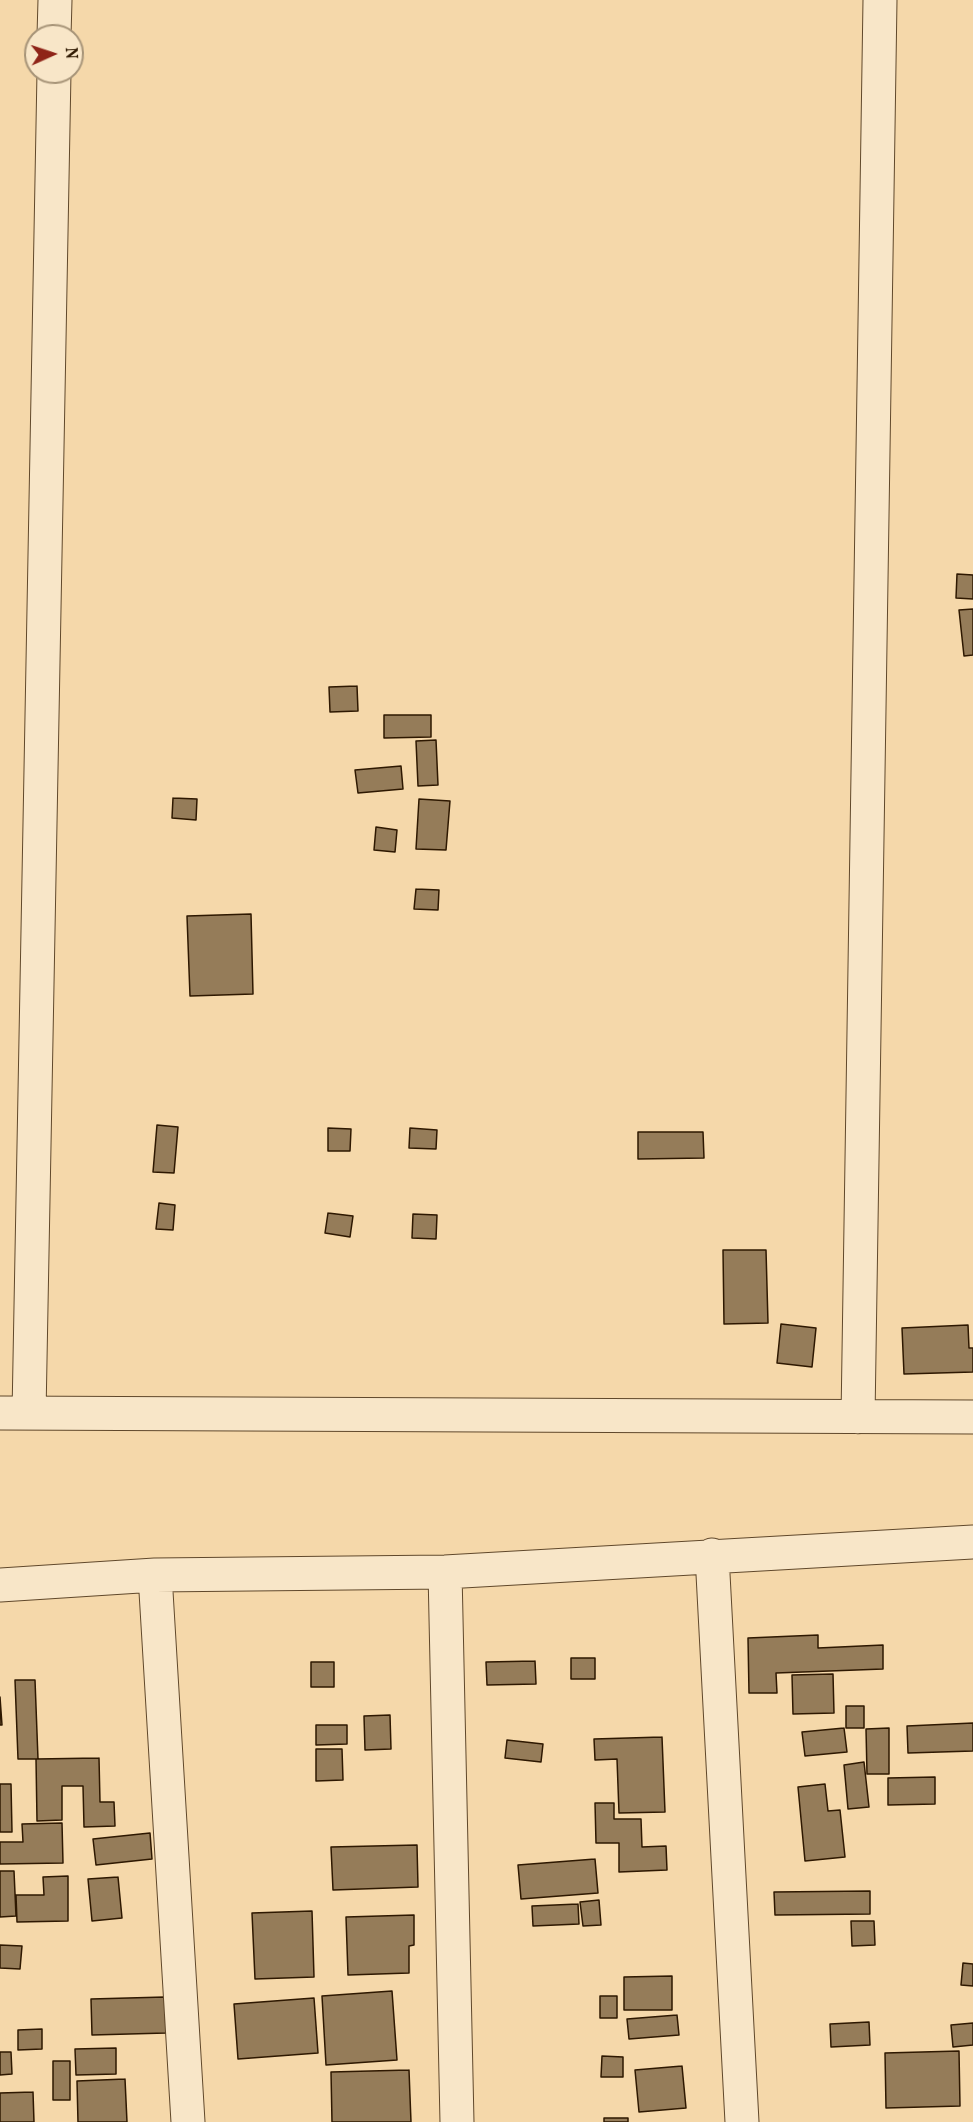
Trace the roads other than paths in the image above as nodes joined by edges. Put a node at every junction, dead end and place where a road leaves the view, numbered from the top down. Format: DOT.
graph roads {
  1 [pos="55,0"];
  2 [pos="880,0"];
  3 [pos="54,24"];
  4 [pos="54,84"];
  5 [pos="14,1413"];
  6 [pos="858,1417"];
  7 [pos="973,1417"];
  8 [pos="973,1542"];
  9 [pos="712,1555"];
  10 [pos="445,1572"];
  11 [pos="155,1575"];
  12 [pos="0,1585"];
  13 [pos="188,2122"];
  14 [pos="457,2122"];
  15 [pos="742,2122"];
  1 -- 3 [label="street"];
  2 -- 6 [label="street"];
  4 -- 5 [label="street"];
  5 -- 6 [label="street"];
  6 -- 7 [label="street"];
  8 -- 9 [label="street"];
  9 -- 10 [label="street"];
  9 -- 15 [label="street"];
  10 -- 11 [label="street"];
  10 -- 14 [label="street"];
  11 -- 12 [label="street"];
  11 -- 13 [label="street"];
}
